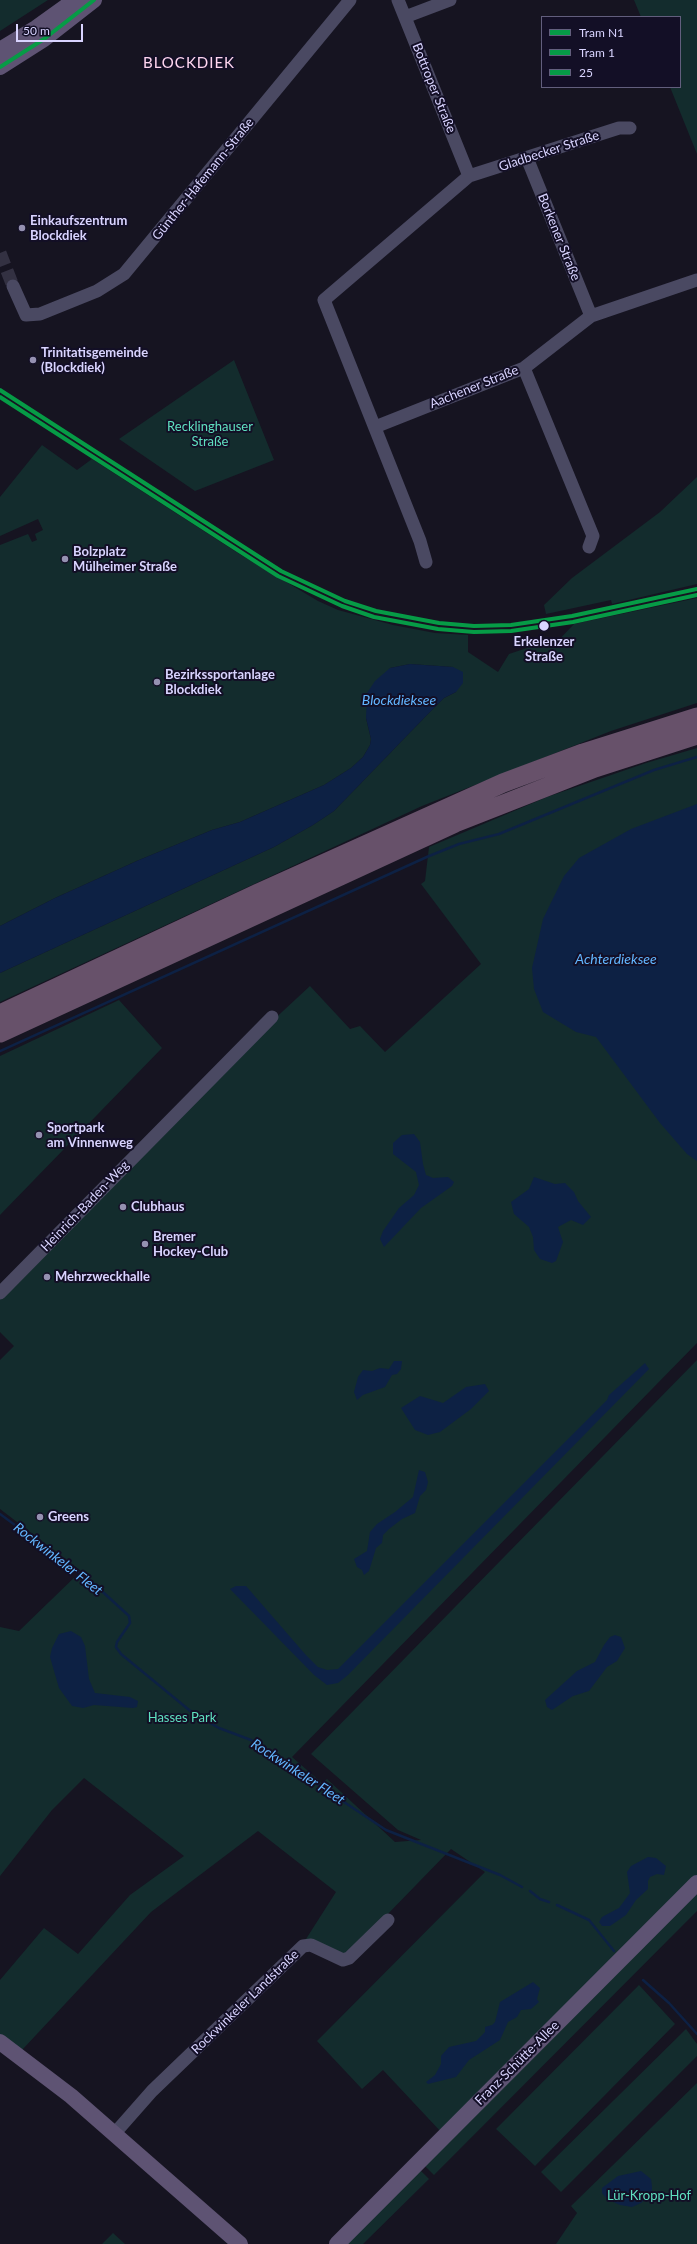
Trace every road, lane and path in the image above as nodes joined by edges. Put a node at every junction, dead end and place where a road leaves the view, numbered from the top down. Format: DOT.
graph roads {
  1 [pos="74,0"];
  2 [pos="94,0"];
  3 [pos="350,0"];
  4 [pos="398,0"];
  5 [pos="450,0"];
  6 [pos="405,17"];
  7 [pos="0,50"];
  8 [pos="0,67"];
  9 [pos="630,128"];
  10 [pos="527,158"];
  11 [pos="469,176"];
  12 [pos="697,280"];
  13 [pos="14,286"];
  14 [pos="591,316"];
  15 [pos="524,368"];
  16 [pos="375,427"];
  17 [pos="589,547"];
  18 [pos="426,562"];
  19 [pos="697,717"];
  20 [pos="697,735"];
  21 [pos="0,1014"];
  22 [pos="272,1017"];
  23 [pos="0,1033"];
  24 [pos="0,1293"];
  25 [pos="697,1882"];
  26 [pos="388,1920"];
  27 [pos="0,2042"];
  28 [pos="115,2133"];
  29 [pos="240,2244"];
  30 [pos="337,2244"];
  1 -- 7 [label="main road"];
  2 -- 8 [label="main road"];
  3 -- 13 [label="street, Günther-Hafemann-Straße"];
  4 -- 6 [label="street, Bottroper Straße"];
  5 -- 6 [label="street"];
  6 -- 11 [label="street, Bottroper Straße"];
  9 -- 10 [label="street, Gladbecker Straße"];
  10 -- 11 [label="street, Gladbecker Straße"];
  10 -- 14 [label="street, Borkener Straße"];
  11 -- 16 [label="street"];
  12 -- 14 [label="street, Aachener Straße"];
  14 -- 15 [label="street, Aachener Straße"];
  15 -- 16 [label="street, Aachener Straße"];
  15 -- 17 [label="street"];
  16 -- 18 [label="street"];
  19 -- 21 [label="highway"];
  20 -- 23 [label="highway"];
  22 -- 24 [label="street, Heinrich-Baden-Weg"];
  25 -- 30 [label="main road, Franz-Schütte-Allee"];
  26 -- 28 [label="street, Rockwinkeler Landstraße"];
  27 -- 28 [label="main road"];
  28 -- 29 [label="main road"];
}
